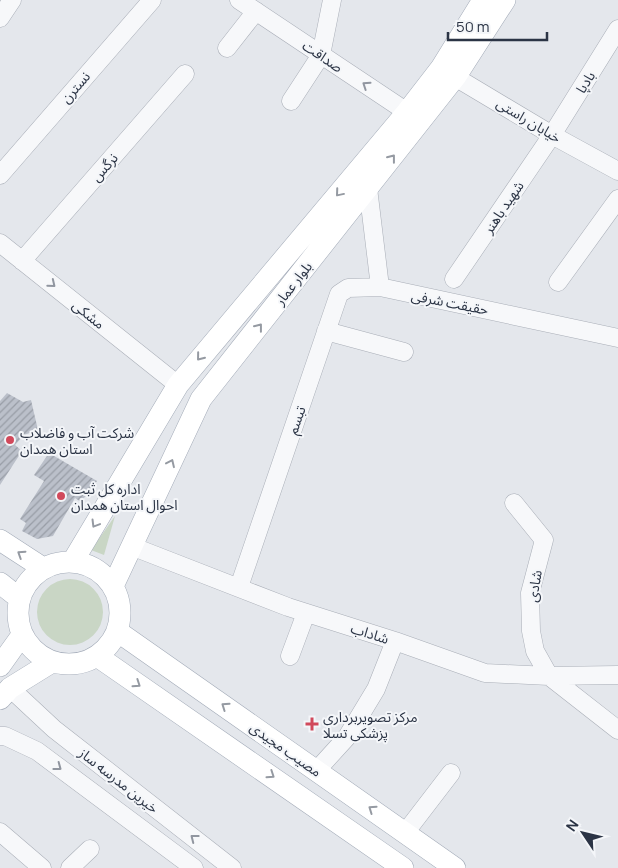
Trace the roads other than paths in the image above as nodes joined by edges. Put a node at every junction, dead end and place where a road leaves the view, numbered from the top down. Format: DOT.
graph roads {
  1 [pos="12,0"];
  2 [pos="152,0"];
  3 [pos="239,0"];
  4 [pos="332,0"];
  5 [pos="483,0"];
  6 [pos="505,0"];
  7 [pos="256,11"];
  8 [pos="0,18"];
  9 [pos="618,29"];
  10 [pos="227,48"];
  11 [pos="320,55"];
  12 [pos="448,72"];
  13 [pos="185,74"];
  14 [pos="290,101"];
  15 [pos="407,112"];
  16 [pos="552,135"];
  17 [pos="618,171"];
  18 [pos="0,175"];
  19 [pos="368,188"];
  20 [pos="618,199"];
  21 [pos="0,243"];
  22 [pos="22,261"];
  23 [pos="454,279"];
  24 [pos="558,282"];
  25 [pos="380,287"];
  26 [pos="326,331"];
  27 [pos="618,338"];
  28 [pos="404,352"];
  29 [pos="178,385"];
  30 [pos="514,503"];
  31 [pos="0,540"];
  32 [pos="131,546"];
  33 [pos="73,561"];
  34 [pos="43,568"];
  35 [pos="0,583"];
  36 [pos="112,586"];
  37 [pos="239,587"];
  38 [pos="19,598"];
  39 [pos="306,613"];
  40 [pos="117,631"];
  41 [pos="22,635"];
  42 [pos="395,641"];
  43 [pos="96,656"];
  44 [pos="290,656"];
  45 [pos="52,662"];
  46 [pos="0,666"];
  47 [pos="618,675"];
  48 [pos="549,676"];
  49 [pos="5,694"];
  50 [pos="54,729"];
  51 [pos="618,730"];
  52 [pos="0,736"];
  53 [pos="37,751"];
  54 [pos="317,770"];
  55 [pos="452,773"];
  56 [pos="0,832"];
  57 [pos="405,833"];
  58 [pos="90,848"];
  59 [pos="171,862"];
  60 [pos="42,868"];
  61 [pos="70,868"];
  62 [pos="194,868"];
  63 [pos="232,868"];
  64 [pos="403,868"];
  65 [pos="455,868"];
  1 -- 8 [label="street"];
  2 -- 18 [label="street, نسترن"];
  3 -- 7 [label="street, صداقت"];
  4 -- 11 [label="street"];
  5 -- 12 [label="main road, بلوار عمار"];
  6 -- 12 [label="main road, بلوار عمار"];
  7 -- 10 [label="street"];
  7 -- 11 [label="street, صداقت"];
  9 -- 16 [label="street, بادپا"];
  11 -- 14 [label="street"];
  15 -- 11 [label="street, صداقت, one-way"];
  12 -- 15 [label="main road, بلوار عمار"];
  12 -- 16 [label="street, خیابان راستی"];
  19 -- 12 [label="main road, بلوار عمار, one-way"];
  13 -- 22 [label="street, نرگس"];
  15 -- 29 [label="main road, بلوار عمار, one-way"];
  16 -- 17 [label="street, خیابان راستی"];
  16 -- 23 [label="street, شهید باهنر"];
  19 -- 25 [label="street"];
  32 -- 19 [label="main road, بلوار عمار, one-way"];
  20 -- 24 [label="street"];
  21 -- 22 [label="street, مشکی"];
  22 -- 29 [label="street, مشکی, one-way"];
  25 -- 26 [label="street, تبسم"];
  25 -- 27 [label="street, حقیقت شرفی"];
  26 -- 28 [label="street"];
  26 -- 37 [label="street, تبسم"];
  29 -- 33 [label="main road, بلوار عمار, one-way"];
  30 -- 48 [label="street, شادی"];
  34 -- 31 [label="main road, one-way"];
  32 -- 36 [label="main road, بلوار عمار"];
  32 -- 37 [label="street, شاداب"];
  33 -- 34 [label="main road"];
  33 -- 36 [label="main road"];
  34 -- 38 [label="main road"];
  35 -- 38 [label="main road"];
  36 -- 40 [label="main road"];
  37 -- 39 [label="street, شاداب"];
  38 -- 41 [label="main road"];
  39 -- 42 [label="street, شاداب"];
  39 -- 44 [label="street"];
  40 -- 43 [label="main road"];
  54 -- 40 [label="main road, مصیب مجیدی, one-way"];
  41 -- 45 [label="main road"];
  41 -- 46 [label="main road"];
  42 -- 48 [label="street, شاداب"];
  42 -- 54 [label="street"];
  43 -- 45 [label="main road"];
  43 -- 64 [label="main road, one-way"];
  45 -- 49 [label="main road"];
  47 -- 48 [label="street, شاداب"];
  48 -- 51 [label="street"];
  49 -- 50 [label="street, خیرین مدرسه ساز"];
  50 -- 53 [label="street"];
  63 -- 50 [label="street, خیرین مدرسه ساز, one-way"];
  52 -- 53 [label="street, خیرین مدرسه ساز"];
  53 -- 59 [label="street, خیرین مدرسه ساز, one-way"];
  57 -- 54 [label="main road, مصیب مجیدی, one-way"];
  55 -- 57 [label="street"];
  56 -- 60 [label="street"];
  57 -- 65 [label="main road, مصیب مجیدی"];
  58 -- 61 [label="street"];
  59 -- 62 [label="street, خیرین مدرسه ساز"];
}
